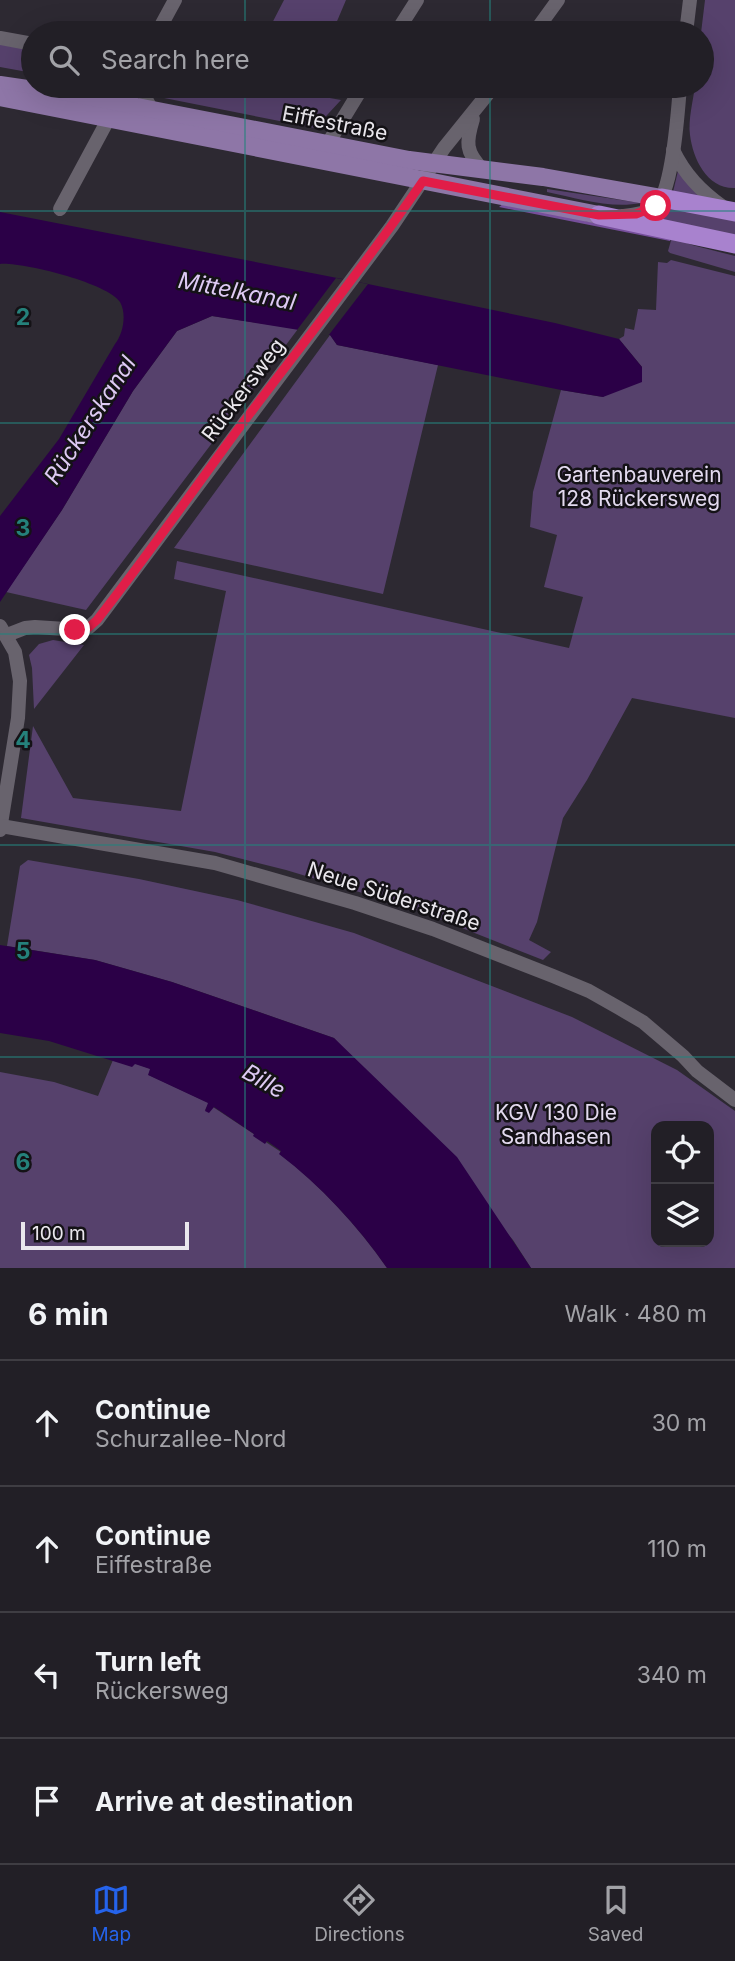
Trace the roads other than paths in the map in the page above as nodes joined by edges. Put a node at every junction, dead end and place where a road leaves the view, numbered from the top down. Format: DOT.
graph roads {
  1 [pos="175,0"];
  2 [pos="417,0"];
  3 [pos="558,0"];
  4 [pos="690,0"];
  5 [pos="164,21"];
  6 [pos="404,21"];
  7 [pos="543,21"];
  8 [pos="687,21"];
  9 [pos="0,38"];
  10 [pos="21,42"];
  11 [pos="0,85"];
  12 [pos="21,88"];
  13 [pos="0,97"];
  14 [pos="89,98"];
  15 [pos="146,98"];
  16 [pos="356,98"];
  17 [pos="485,98"];
  18 [pos="679,98"];
  19 [pos="96,99"];
  20 [pos="477,108"];
  21 [pos="150,110"];
  22 [pos="109,118"];
  23 [pos="172,131"];
  24 [pos="327,145"];
  25 [pos="673,150"];
  26 [pos="434,165"];
  27 [pos="483,170"];
  28 [pos="423,181"];
  29 [pos="662,198"];
  30 [pos="60,209"];
  31 [pos="731,211"];
  32 [pos="599,215"];
  33 [pos="735,244"];
  34 [pos="3,630"];
  35 [pos="0,828"];
  36 [pos="735,1100"];
  1 -- 5 [label="street"];
  2 -- 6 [label="street"];
  3 -- 7 [label="street"];
  4 -- 8 [label="street"];
  9 -- 10 [label="street"];
  11 -- 12 [label="main road, Eiffestraße"];
  13 -- 22 [label="main road, Eiffestraße"];
  14 -- 19 [label="main road, Eiffestraße"];
  15 -- 21 [label="street"];
  16 -- 24 [label="street"];
  17 -- 20 [label="street, Rückersweg"];
  18 -- 25 [label="street"];
  19 -- 21 [label="main road, Eiffestraße"];
  20 -- 26 [label="street, Rückersweg"];
  20 -- 27 [label="street, Rückersweg"];
  21 -- 23 [label="street"];
  21 -- 24 [label="main road, Eiffestraße"];
  22 -- 23 [label="main road, Eiffestraße"];
  22 -- 30 [label="street"];
  23 -- 28 [label="main road, Eiffestraße"];
  24 -- 26 [label="main road, Eiffestraße"];
  25 -- 29 [label="street"];
  25 -- 31 [label="street"];
  26 -- 27 [label="main road, Eiffestraße"];
  26 -- 28 [label="street, Rückersweg"];
  27 -- 29 [label="main road, Eiffestraße"];
  28 -- 32 [label="main road, Eiffestraße"];
  28 -- 34 [label="street, Rückersweg"];
  29 -- 31 [label="highway"];
  29 -- 32 [label="street"];
  32 -- 33 [label="highway"];
  34 -- 35 [label="street"];
  35 -- 36 [label="street, Neue Süderstraße"];
}
